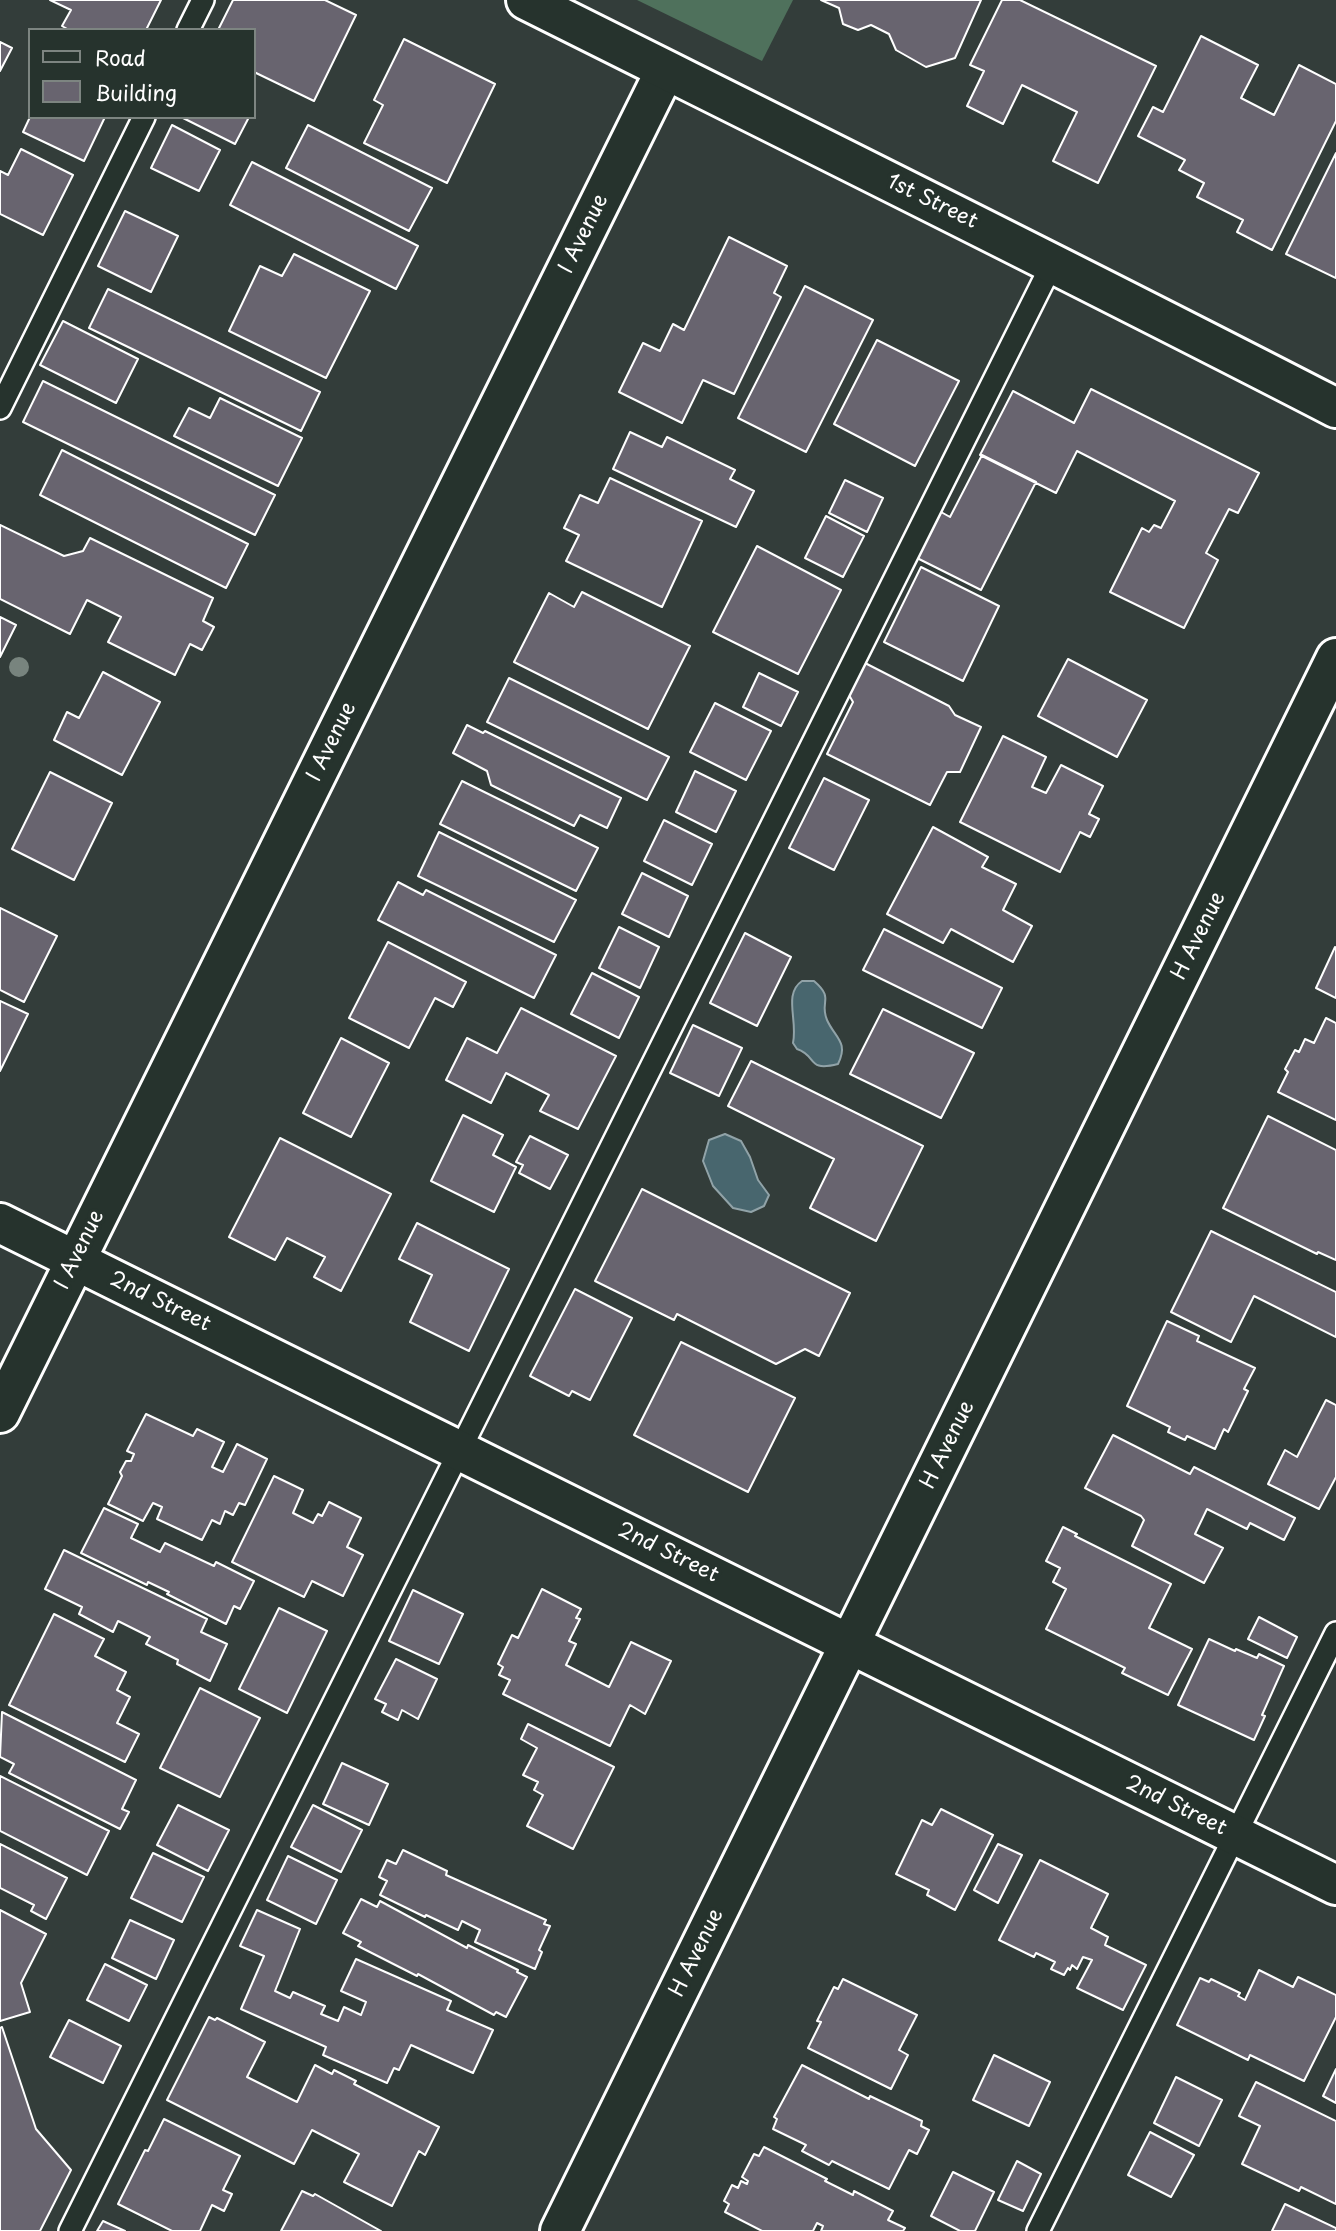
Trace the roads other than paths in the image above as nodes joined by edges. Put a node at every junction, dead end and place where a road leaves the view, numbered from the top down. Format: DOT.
graph roads {
  1 [pos="203,0"];
  2 [pos="526,0"];
  3 [pos="189,28"];
  4 [pos="665,71"];
  5 [pos="143,119"];
  6 [pos="1054,262"];
  7 [pos="0,408"];
  8 [pos="1336,408"];
  9 [pos="1336,658"];
  10 [pos="0,1223"];
  11 [pos="76,1260"];
  12 [pos="0,1413"];
  13 [pos="460,1450"];
  14 [pos="1336,1633"];
  15 [pos="850,1644"];
  16 [pos="1235,1835"];
  17 [pos="1336,1885"];
  18 [pos="70,2231"];
  19 [pos="560,2231"];
  20 [pos="1038,2231"];
  1 -- 3 [label="lane"];
  2 -- 4 [label="street, 1st Street"];
  4 -- 6 [label="street, 1st Street"];
  4 -- 11 [label="street, I Avenue"];
  5 -- 7 [label="lane"];
  6 -- 8 [label="street, 1st Street"];
  6 -- 13 [label="lane"];
  9 -- 15 [label="street, H Avenue"];
  10 -- 11 [label="street, 2nd Street"];
  11 -- 12 [label="street, I Avenue"];
  11 -- 13 [label="street, 2nd Street"];
  13 -- 15 [label="street, 2nd Street"];
  13 -- 18 [label="lane"];
  14 -- 16 [label="lane"];
  15 -- 16 [label="street, 2nd Street"];
  15 -- 19 [label="street, H Avenue"];
  16 -- 17 [label="street, 2nd Street"];
  16 -- 20 [label="lane"];
}
